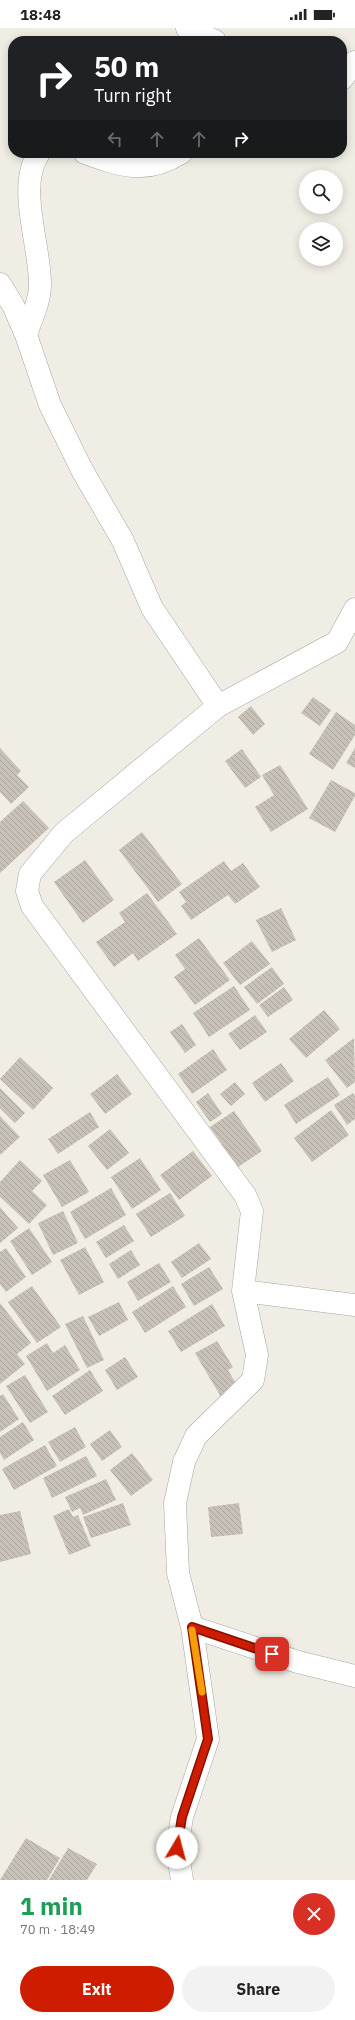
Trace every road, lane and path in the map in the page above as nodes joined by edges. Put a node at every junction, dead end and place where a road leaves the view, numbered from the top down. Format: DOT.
graph roads {
  1 [pos="187,28"];
  2 [pos="204,36"];
  3 [pos="355,62"];
  4 [pos="347,72"];
  5 [pos="36,158"];
  6 [pos="99,158"];
  7 [pos="170,158"];
  8 [pos="0,284"];
  9 [pos="26,335"];
  10 [pos="355,608"];
  11 [pos="218,706"];
  12 [pos="243,1291"];
  13 [pos="355,1306"];
  14 [pos="192,1627"];
  15 [pos="355,1676"];
  16 [pos="182,1880"];
  1 -- 2 [label="street"];
  3 -- 4 [label="street"];
  5 -- 9 [label="street"];
  6 -- 7 [label="street"];
  8 -- 9 [label="street"];
  9 -- 11 [label="street"];
  10 -- 11 [label="street"];
  11 -- 12 [label="street"];
  12 -- 13 [label="street"];
  12 -- 14 [label="street"];
  14 -- 15 [label="street"];
  14 -- 16 [label="street"];
}
